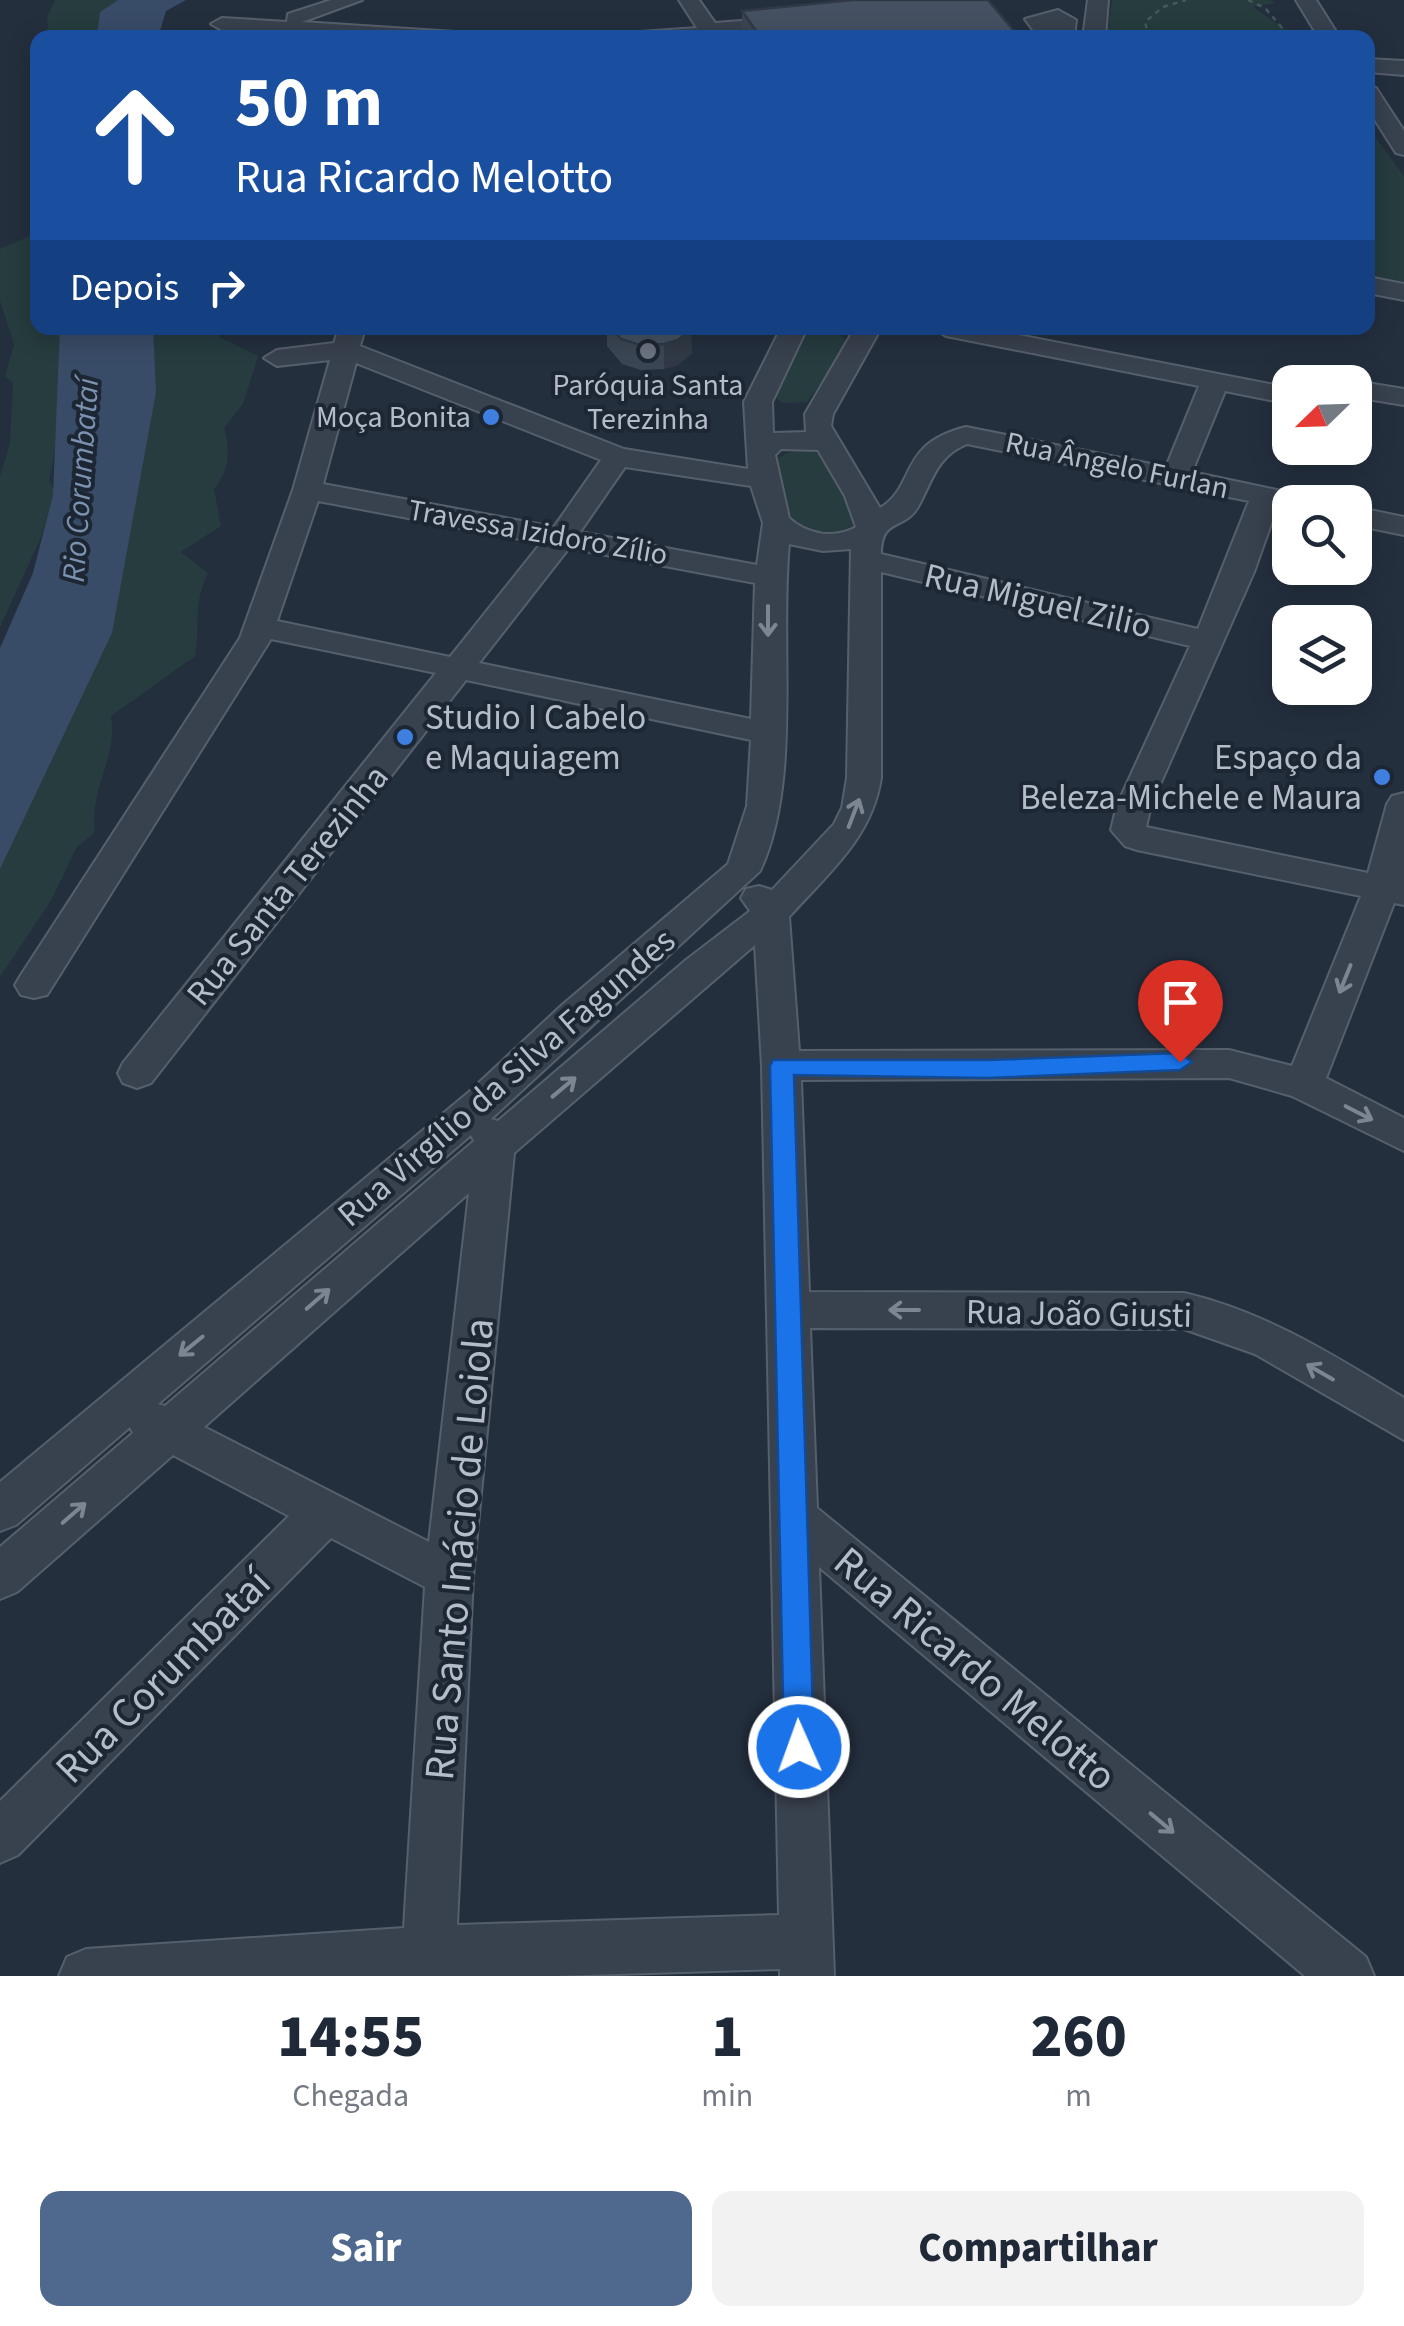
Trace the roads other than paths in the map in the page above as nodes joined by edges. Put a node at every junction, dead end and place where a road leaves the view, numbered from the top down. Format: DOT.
graph roads {
  1 [pos="352,0"];
  2 [pos="369,0"];
  3 [pos="689,0"];
  4 [pos="1098,0"];
  5 [pos="1306,0"];
  6 [pos="813,21"];
  7 [pos="222,24"];
  8 [pos="273,24"];
  9 [pos="361,30"];
  10 [pos="709,30"];
  11 [pos="743,30"];
  12 [pos="1043,30"];
  13 [pos="1064,30"];
  14 [pos="1095,30"];
  15 [pos="1325,30"];
  16 [pos="1375,66"];
  17 [pos="1404,68"];
  18 [pos="1375,103"];
  19 [pos="1401,138"];
  20 [pos="1375,287"];
  21 [pos="1404,292"];
  22 [pos="791,335"];
  23 [pos="865,335"];
  24 [pos="982,335"];
  25 [pos="1078,335"];
  26 [pos="349,339"];
  27 [pos="277,358"];
  28 [pos="1272,373"];
  29 [pos="1215,380"];
  30 [pos="1272,392"];
  31 [pos="1372,392"];
  32 [pos="1404,397"];
  33 [pos="760,398"];
  34 [pos="1372,411"];
  35 [pos="1404,416"];
  36 [pos="823,428"];
  37 [pos="618,457"];
  38 [pos="763,467"];
  39 [pos="1176,477"];
  40 [pos="910,482"];
  41 [pos="307,490"];
  42 [pos="858,494"];
  43 [pos="1272,497"];
  44 [pos="1272,515"];
  45 [pos="1372,519"];
  46 [pos="777,524"];
  47 [pos="1404,526"];
  48 [pos="563,535"];
  49 [pos="868,541"];
  50 [pos="768,576"];
  51 [pos="260,626"];
  52 [pos="1208,640"];
  53 [pos="460,666"];
  54 [pos="767,733"];
  55 [pos="1404,804"];
  56 [pos="750,856"];
  57 [pos="823,857"];
  58 [pos="1393,891"];
  59 [pos="770,914"];
  60 [pos="34,985"];
  61 [pos="782,1066"];
  62 [pos="137,1073"];
  63 [pos="1304,1084"];
  64 [pos="489,1124"];
  65 [pos="1404,1136"];
  66 [pos="787,1310"];
  67 [pos="122,1403"];
  68 [pos="1404,1421"];
  69 [pos="167,1432"];
  70 [pos="0,1510"];
  71 [pos="325,1512"];
  72 [pos="791,1515"];
  73 [pos="449,1576"];
  74 [pos="0,1577"];
  75 [pos="0,1837"];
  76 [pos="428,1953"];
  77 [pos="806,1958"];
  78 [pos="605,1962"];
  79 [pos="86,1976"];
  80 [pos="1348,1976"];
  1 -- 8 [label="street"];
  2 -- 9 [label="street"];
  3 -- 10 [label="street"];
  4 -- 14 [label="street"];
  5 -- 15 [label="street"];
  6 -- 11 [label="street"];
  7 -- 8 [label="street"];
  8 -- 9 [label="street"];
  12 -- 13 [label="street"];
  16 -- 17 [label="street"];
  18 -- 19 [label="street"];
  20 -- 21 [label="street"];
  22 -- 33 [label="street"];
  23 -- 36 [label="street"];
  24 -- 29 [label="street"];
  25 -- 28 [label="street"];
  26 -- 27 [label="street"];
  26 -- 37 [label="street"];
  26 -- 41 [label="street"];
  29 -- 30 [label="street"];
  29 -- 39 [label="street"];
  31 -- 32 [label="street"];
  33 -- 36 [label="street"];
  33 -- 38 [label="street"];
  34 -- 35 [label="street"];
  36 -- 38 [label="street"];
  36 -- 42 [label="street"];
  37 -- 38 [label="street"];
  37 -- 48 [label="street, Rua Santa Terezinha"];
  38 -- 46 [label="street"];
  39 -- 40 [label="street, Rua Ângelo Furlan"];
  39 -- 43 [label="street, Rua Ângelo Furlan"];
  40 -- 42 [label="street"];
  40 -- 49 [label="street"];
  41 -- 48 [label="street, Travessa Izidoro Zílio"];
  41 -- 51 [label="street"];
  42 -- 49 [label="street"];
  44 -- 52 [label="street"];
  45 -- 47 [label="street"];
  46 -- 49 [label="street, Rua Miguel Zilio"];
  46 -- 50 [label="street"];
  48 -- 50 [label="street, Travessa Izidoro Zílio"];
  48 -- 53 [label="street, Rua Santa Terezinha"];
  49 -- 52 [label="street, Rua Miguel Zilio"];
  57 -- 49 [label="street, Rua Virgílio da Silva Fagundes, one-way"];
  50 -- 54 [label="street, one-way"];
  51 -- 53 [label="street"];
  51 -- 60 [label="street"];
  52 -- 58 [label="street"];
  53 -- 54 [label="street"];
  53 -- 62 [label="street, Rua Santa Terezinha"];
  54 -- 56 [label="street"];
  55 -- 58 [label="street"];
  56 -- 57 [label="street"];
  56 -- 59 [label="street"];
  56 -- 64 [label="street, Rua Virgílio da Silva Fagundes"];
  57 -- 59 [label="street, Rua Virgílio da Silva Fagundes"];
  58 -- 63 [label="street, one-way"];
  59 -- 61 [label="street"];
  64 -- 59 [label="street, Rua Virgílio da Silva Fagundes, one-way"];
  61 -- 63 [label="street"];
  61 -- 66 [label="street"];
  63 -- 65 [label="street, one-way"];
  64 -- 67 [label="street, Rua Virgílio da Silva Fagundes, one-way"];
  69 -- 64 [label="street, Rua Virgílio da Silva Fagundes, one-way"];
  64 -- 73 [label="street, Rua Santo Inácio de Loiola"];
  68 -- 66 [label="street, Rua João Giusti, one-way"];
  66 -- 72 [label="street"];
  67 -- 69 [label="street"];
  67 -- 70 [label="street, Rua Virgílio da Silva Fagundes"];
  69 -- 71 [label="street"];
  74 -- 69 [label="street, Rua Virgílio da Silva Fagundes, one-way"];
  71 -- 73 [label="street"];
  71 -- 75 [label="street, Rua Corumbataí"];
  72 -- 77 [label="street"];
  72 -- 80 [label="street, Rua Ricardo Melotto, one-way"];
  73 -- 76 [label="street, Rua Santo Inácio de Loiola"];
  76 -- 78 [label="street"];
  76 -- 79 [label="street"];
  77 -- 78 [label="street"];
}
